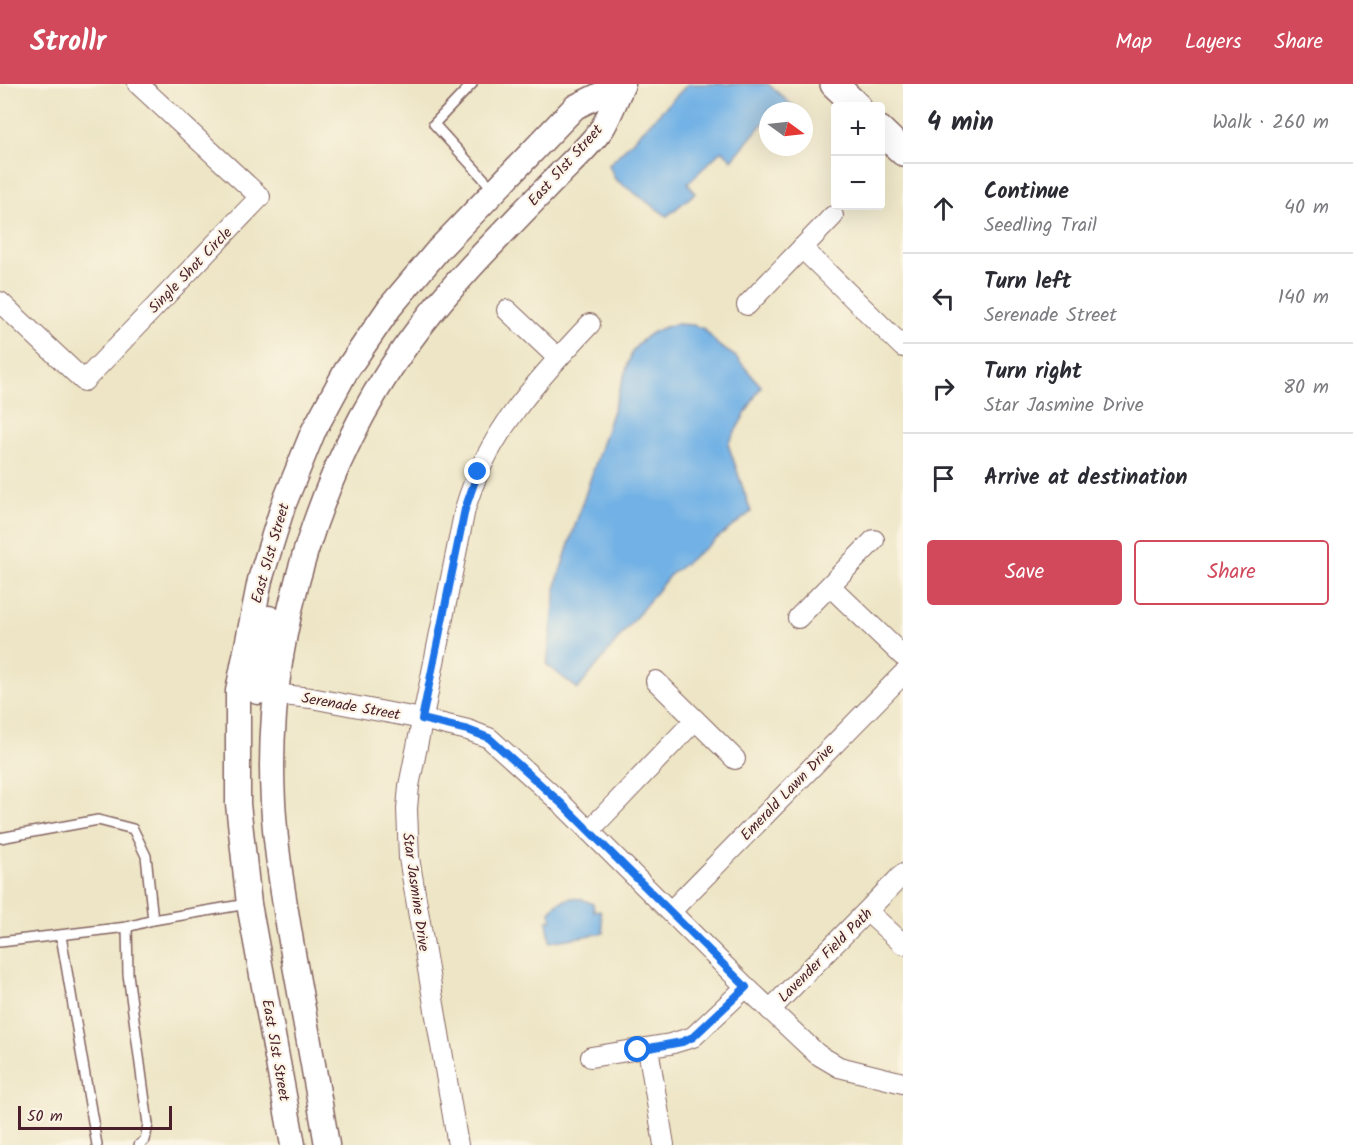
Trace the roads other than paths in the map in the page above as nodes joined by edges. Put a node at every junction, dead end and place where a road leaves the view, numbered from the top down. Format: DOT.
graph roads {
  1 [pos="138,84"];
  2 [pos="472,84"];
  3 [pos="623,84"];
  4 [pos="834,84"];
  5 [pos="853,102"];
  6 [pos="885,135"];
  7 [pos="903,152"];
  8 [pos="495,191"];
  9 [pos="833,216"];
  10 [pos="802,248"];
  11 [pos="0,302"];
  12 [pos="747,305"];
  13 [pos="507,310"];
  14 [pos="590,324"];
  15 [pos="903,347"];
  16 [pos="558,358"];
  17 [pos="874,540"];
  18 [pos="830,586"];
  19 [pos="798,618"];
  20 [pos="903,656"];
  21 [pos="903,674"];
  22 [pos="656,681"];
  23 [pos="258,692"];
  24 [pos="422,719"];
  25 [pos="695,720"];
  26 [pos="735,759"];
  27 [pos="589,831"];
  28 [pos="0,838"];
  29 [pos="903,874"];
  30 [pos="249,904"];
  31 [pos="671,911"];
  32 [pos="868,912"];
  33 [pos="153,920"];
  34 [pos="127,927"];
  35 [pos="62,936"];
  36 [pos="0,942"];
  37 [pos="903,944"];
  38 [pos="746,987"];
  39 [pos="770,1010"];
  40 [pos="648,1048"];
  41 [pos="591,1057"];
  42 [pos="903,1083"];
  43 [pos="97,1145"];
  44 [pos="139,1145"];
  45 [pos="293,1145"];
  46 [pos="327,1145"];
  47 [pos="458,1145"];
  48 [pos="664,1145"];
  1 -- 11 [label="street, Single Shot Circle"];
  2 -- 8 [label="lane"];
  3 -- 8 [label="street, East 51st Street"];
  3 -- 23 [label="street, East 51st Street"];
  4 -- 5 [label="main road"];
  6 -- 7 [label="main road"];
  8 -- 23 [label="street, East 51st Street"];
  9 -- 10 [label="street"];
  10 -- 12 [label="street"];
  10 -- 15 [label="street"];
  13 -- 16 [label="street"];
  14 -- 16 [label="street, Star Jasmine Drive"];
  16 -- 24 [label="street, Star Jasmine Drive"];
  17 -- 18 [label="street"];
  18 -- 19 [label="street"];
  18 -- 20 [label="street"];
  21 -- 31 [label="street, Emerald Lawn Drive"];
  22 -- 25 [label="street"];
  23 -- 24 [label="street, Serenade Street"];
  23 -- 30 [label="street, East 51st Street"];
  23 -- 46 [label="street, East 51st Street"];
  24 -- 27 [label="street, Serenade Street"];
  24 -- 47 [label="street, Star Jasmine Drive"];
  25 -- 26 [label="street"];
  25 -- 27 [label="street"];
  27 -- 31 [label="street, Serenade Street"];
  28 -- 33 [label="lane"];
  29 -- 32 [label="street, Lavender Field Path"];
  30 -- 33 [label="lane"];
  30 -- 45 [label="street, East 51st Street"];
  31 -- 38 [label="street, Serenade Street"];
  32 -- 37 [label="street"];
  32 -- 39 [label="street, Lavender Field Path"];
  33 -- 34 [label="lane"];
  34 -- 35 [label="lane"];
  34 -- 44 [label="lane"];
  35 -- 36 [label="lane"];
  35 -- 43 [label="lane"];
  38 -- 39 [label="street, Serenade Street"];
  38 -- 40 [label="street"];
  39 -- 42 [label="street, Serenade Street"];
  40 -- 41 [label="street"];
  40 -- 48 [label="street"];
}
